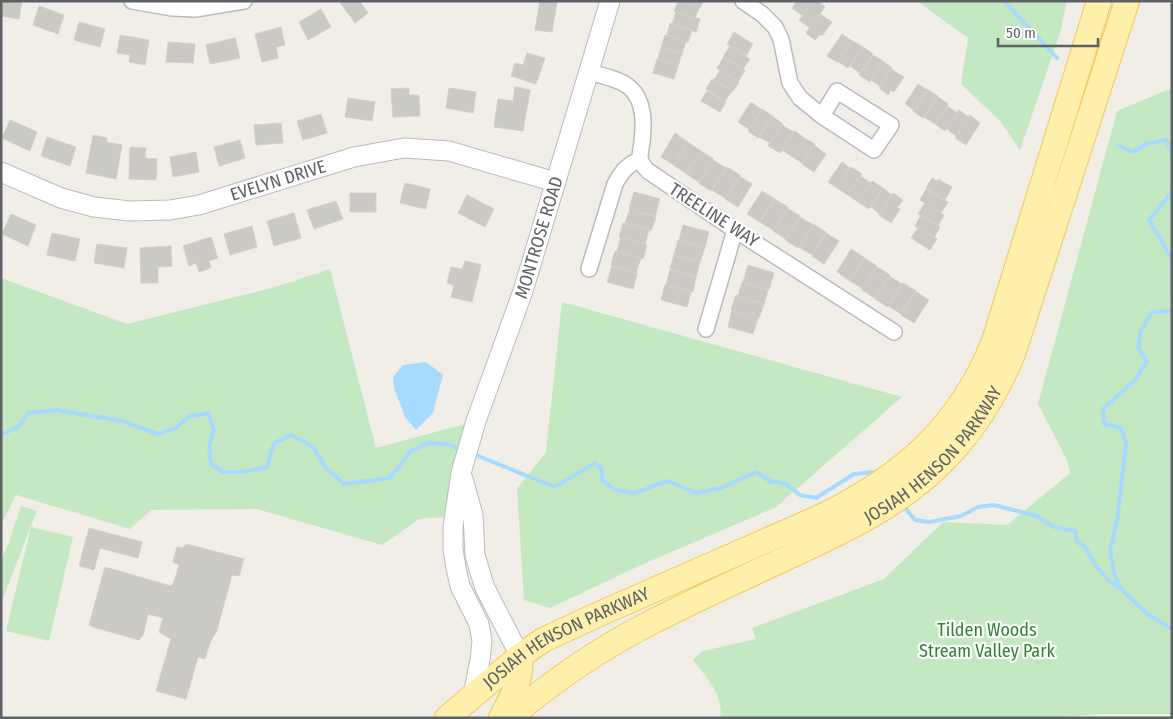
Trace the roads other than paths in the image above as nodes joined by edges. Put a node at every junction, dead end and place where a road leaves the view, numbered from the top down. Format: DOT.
graph roads {
  1 [pos="132,1"];
  2 [pos="244,1"];
  3 [pos="610,1"];
  4 [pos="743,1"];
  5 [pos="1099,1"];
  6 [pos="1127,1"];
  7 [pos="588,72"];
  8 [pos="822,116"];
  9 [pos="640,160"];
  10 [pos="1,172"];
  11 [pos="555,182"];
  12 [pos="735,230"];
  13 [pos="589,269"];
  14 [pos="706,329"];
  15 [pos="894,332"];
  16 [pos="461,473"];
  17 [pos="851,515"];
  18 [pos="520,656"];
  19 [pos="473,696"];
  20 [pos="447,718"];
  21 [pos="501,718"];
  22 [pos="509,718"];
  1 -- 2 [label="street"];
  3 -- 7 [label="street, MONTROSE ROAD"];
  4 -- 8 [label="street"];
  5 -- 17 [label="main road, JOSIAH HENSON PARKWAY"];
  6 -- 17 [label="main road, JOSIAH HENSON PARKWAY"];
  7 -- 9 [label="street"];
  7 -- 11 [label="street, MONTROSE ROAD"];
  9 -- 12 [label="street, TREELINE WAY"];
  9 -- 13 [label="street"];
  10 -- 11 [label="street, EVELYN DRIVE"];
  11 -- 16 [label="street, MONTROSE ROAD"];
  12 -- 14 [label="street"];
  12 -- 15 [label="street, TREELINE WAY"];
  16 -- 18 [label="street"];
  16 -- 19 [label="street, MONTROSE ROAD"];
  17 -- 18 [label="main road, JOSIAH HENSON PARKWAY"];
  17 -- 22 [label="main road, JOSIAH HENSON PARKWAY"];
  18 -- 19 [label="main road, JOSIAH HENSON PARKWAY"];
  18 -- 21 [label="main road"];
  19 -- 20 [label="main road"];
}
